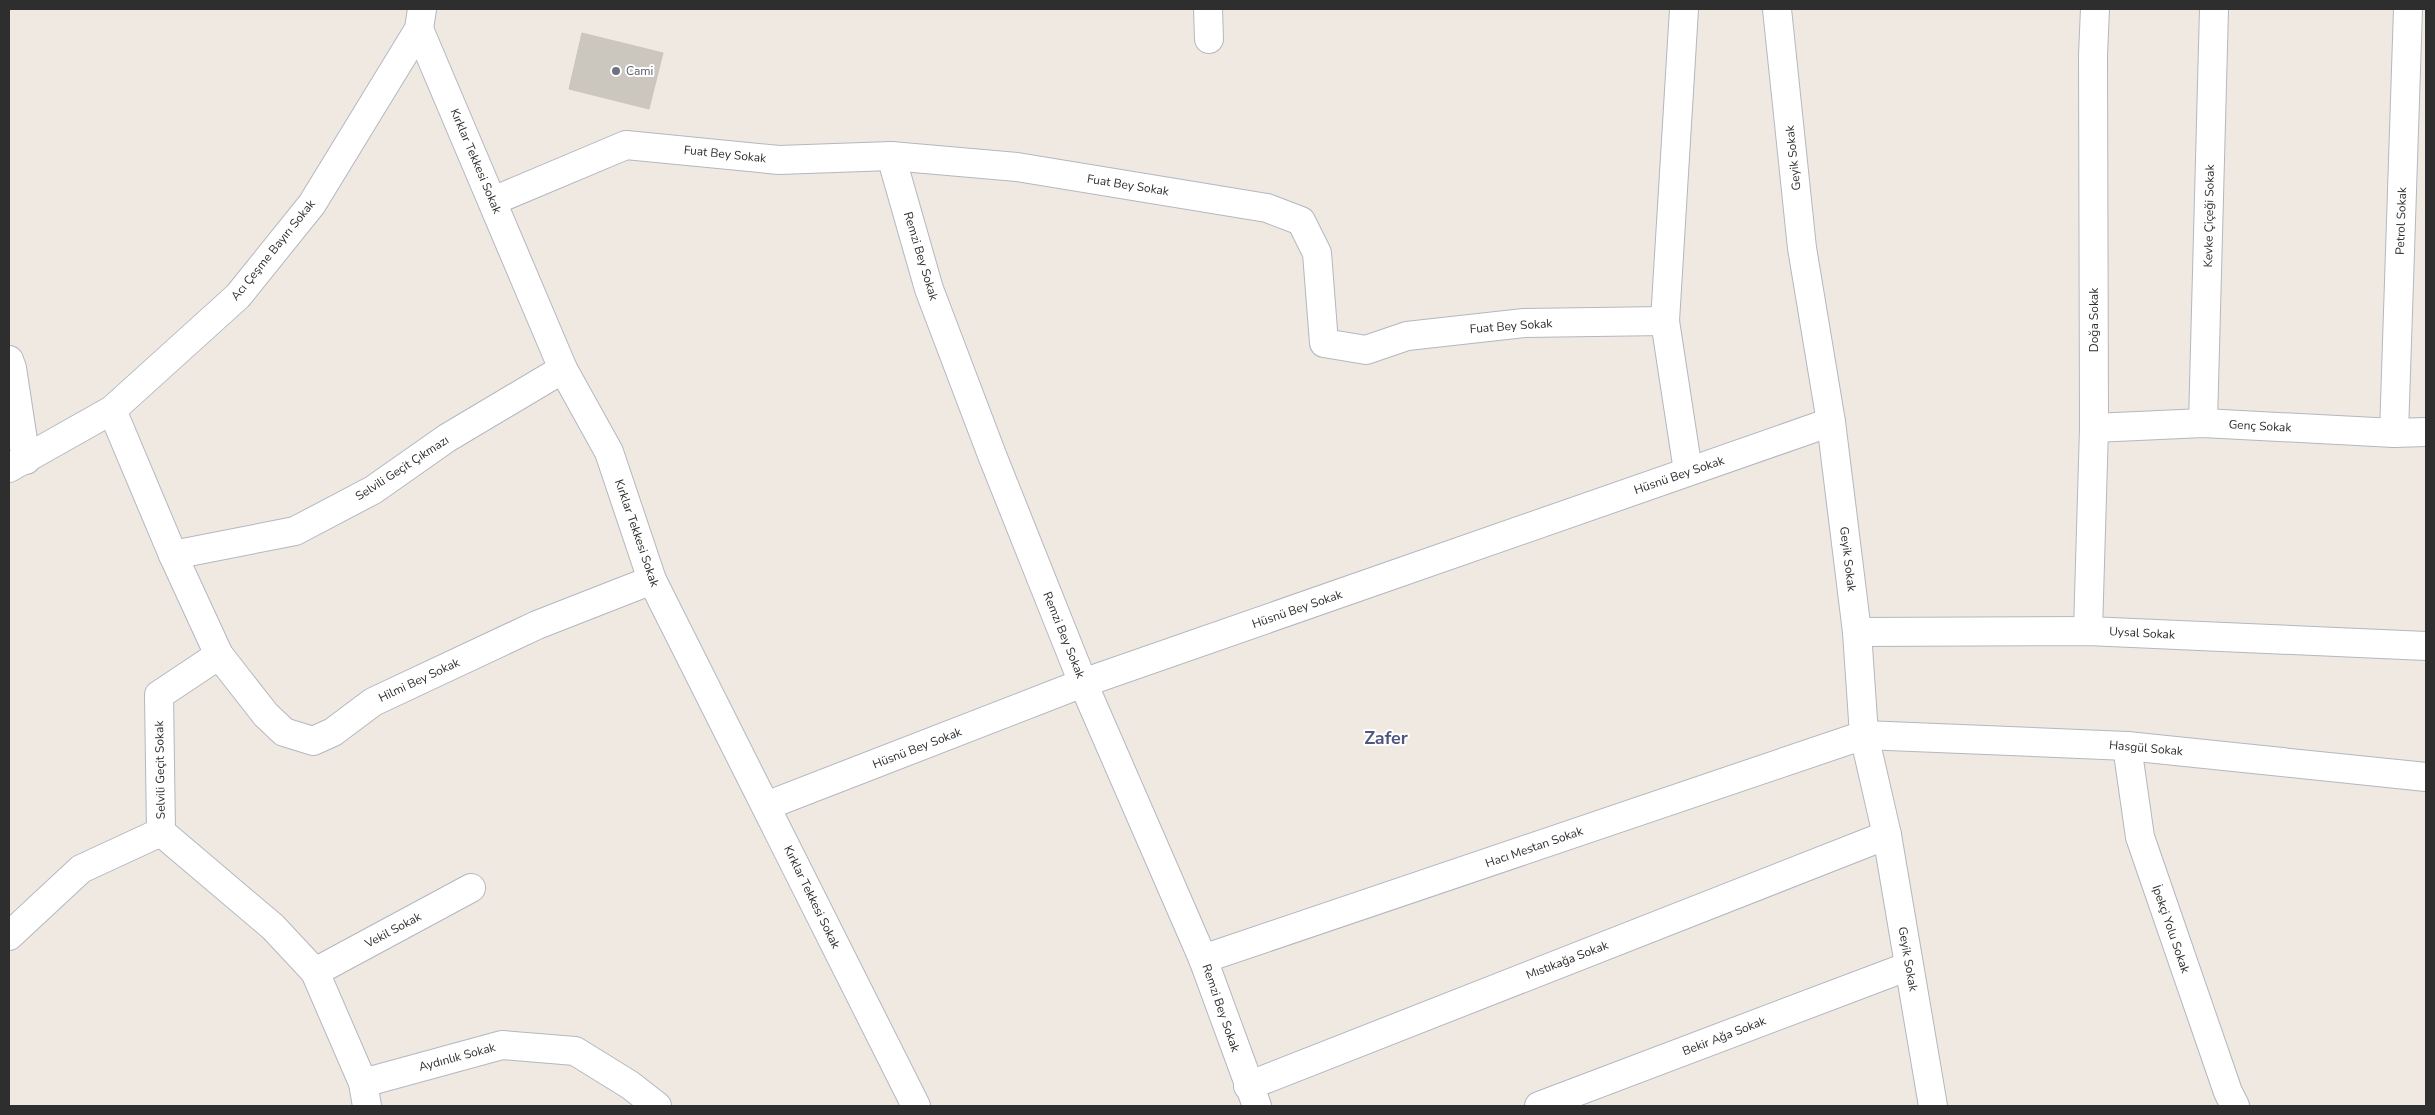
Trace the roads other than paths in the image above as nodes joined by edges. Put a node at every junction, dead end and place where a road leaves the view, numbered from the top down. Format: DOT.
graph roads {
  1 [pos="1208,9"];
  2 [pos="1684,9"];
  3 [pos="1777,9"];
  4 [pos="2095,9"];
  5 [pos="2214,9"];
  6 [pos="2408,9"];
  7 [pos="421,19"];
  8 [pos="1209,39"];
  9 [pos="891,156"];
  10 [pos="493,201"];
  11 [pos="1665,321"];
  12 [pos="9,360"];
  13 [pos="563,369"];
  14 [pos="112,410"];
  15 [pos="1831,422"];
  16 [pos="2203,423"];
  17 [pos="2094,428"];
  18 [pos="2394,432"];
  19 [pos="2426,432"];
  20 [pos="18,464"];
  21 [pos="1688,471"];
  22 [pos="173,555"];
  23 [pos="652,580"];
  24 [pos="2088,631"];
  25 [pos="1857,632"];
  26 [pos="2426,646"];
  27 [pos="220,655"];
  28 [pos="1083,683"];
  29 [pos="1864,735"];
  30 [pos="2127,746"];
  31 [pos="2426,777"];
  32 [pos="766,806"];
  33 [pos="161,832"];
  34 [pos="1887,835"];
  35 [pos="471,888"];
  36 [pos="9,936"];
  37 [pos="1203,959"];
  38 [pos="1909,966"];
  39 [pos="315,972"];
  40 [pos="365,1095"];
  41 [pos="1252,1096"];
  42 [pos="657,1106"];
  43 [pos="916,1106"];
  44 [pos="1539,1106"];
  45 [pos="1933,1106"];
  46 [pos="2235,1106"];
  1 -- 8 [label="street"];
  2 -- 11 [label="street"];
  3 -- 15 [label="street, Geyik Sokak"];
  4 -- 17 [label="street, Doğa Sokak"];
  5 -- 16 [label="street, Kevke Çiçeği Sokak"];
  6 -- 18 [label="street, Petrol Sokak"];
  7 -- 10 [label="street, Kırklar Tekkesi Sokak"];
  7 -- 14 [label="street, Acı Çeşme Bayırı Sokak"];
  9 -- 10 [label="street, Fuat Bey Sokak"];
  9 -- 11 [label="street, Fuat Bey Sokak"];
  9 -- 28 [label="street, Remzi Bey Sokak"];
  10 -- 13 [label="street, Kırklar Tekkesi Sokak"];
  11 -- 21 [label="street"];
  12 -- 20 [label="street"];
  13 -- 22 [label="street, Selvili Geçit Çıkmazı"];
  13 -- 23 [label="street, Kırklar Tekkesi Sokak"];
  14 -- 20 [label="street, Acı Çeşme Bayırı Sokak"];
  14 -- 22 [label="street"];
  15 -- 21 [label="street, Hüsnü Bey Sokak"];
  15 -- 25 [label="street, Geyik Sokak"];
  16 -- 17 [label="street, Genç Sokak"];
  16 -- 18 [label="street, Genç Sokak"];
  17 -- 24 [label="street, Doğa Sokak"];
  18 -- 19 [label="street, Genç Sokak"];
  21 -- 28 [label="street, Hüsnü Bey Sokak"];
  22 -- 27 [label="street"];
  23 -- 27 [label="street, Hilmi Bey Sokak"];
  23 -- 32 [label="street, Kırklar Tekkesi Sokak"];
  24 -- 25 [label="street, Uysal Sokak"];
  24 -- 26 [label="street, Uysal Sokak"];
  25 -- 29 [label="street, Geyik Sokak"];
  27 -- 33 [label="street, Selvili Geçit Sokak"];
  28 -- 32 [label="street, Hüsnü Bey Sokak"];
  28 -- 37 [label="street, Remzi Bey Sokak"];
  29 -- 30 [label="street, Hasgül Sokak"];
  29 -- 34 [label="street, Geyik Sokak"];
  29 -- 37 [label="street, Hacı Mestan Sokak"];
  30 -- 31 [label="street, Hasgül Sokak"];
  30 -- 46 [label="street, İpekçi Yolu Sokak"];
  32 -- 43 [label="street, Kırklar Tekkesi Sokak"];
  33 -- 36 [label="street"];
  33 -- 39 [label="street, Selvili Geçit Sokak"];
  34 -- 38 [label="street, Geyik Sokak"];
  34 -- 41 [label="street, Mıstıkağa Sokak"];
  35 -- 39 [label="street, Vekil Sokak"];
  37 -- 41 [label="street, Remzi Bey Sokak"];
  38 -- 44 [label="street, Bekir Ağa Sokak"];
  38 -- 45 [label="street, Geyik Sokak"];
  39 -- 40 [label="street, Selvili Geçit Sokak"];
  40 -- 42 [label="street, Aydınlık Sokak"];
}
